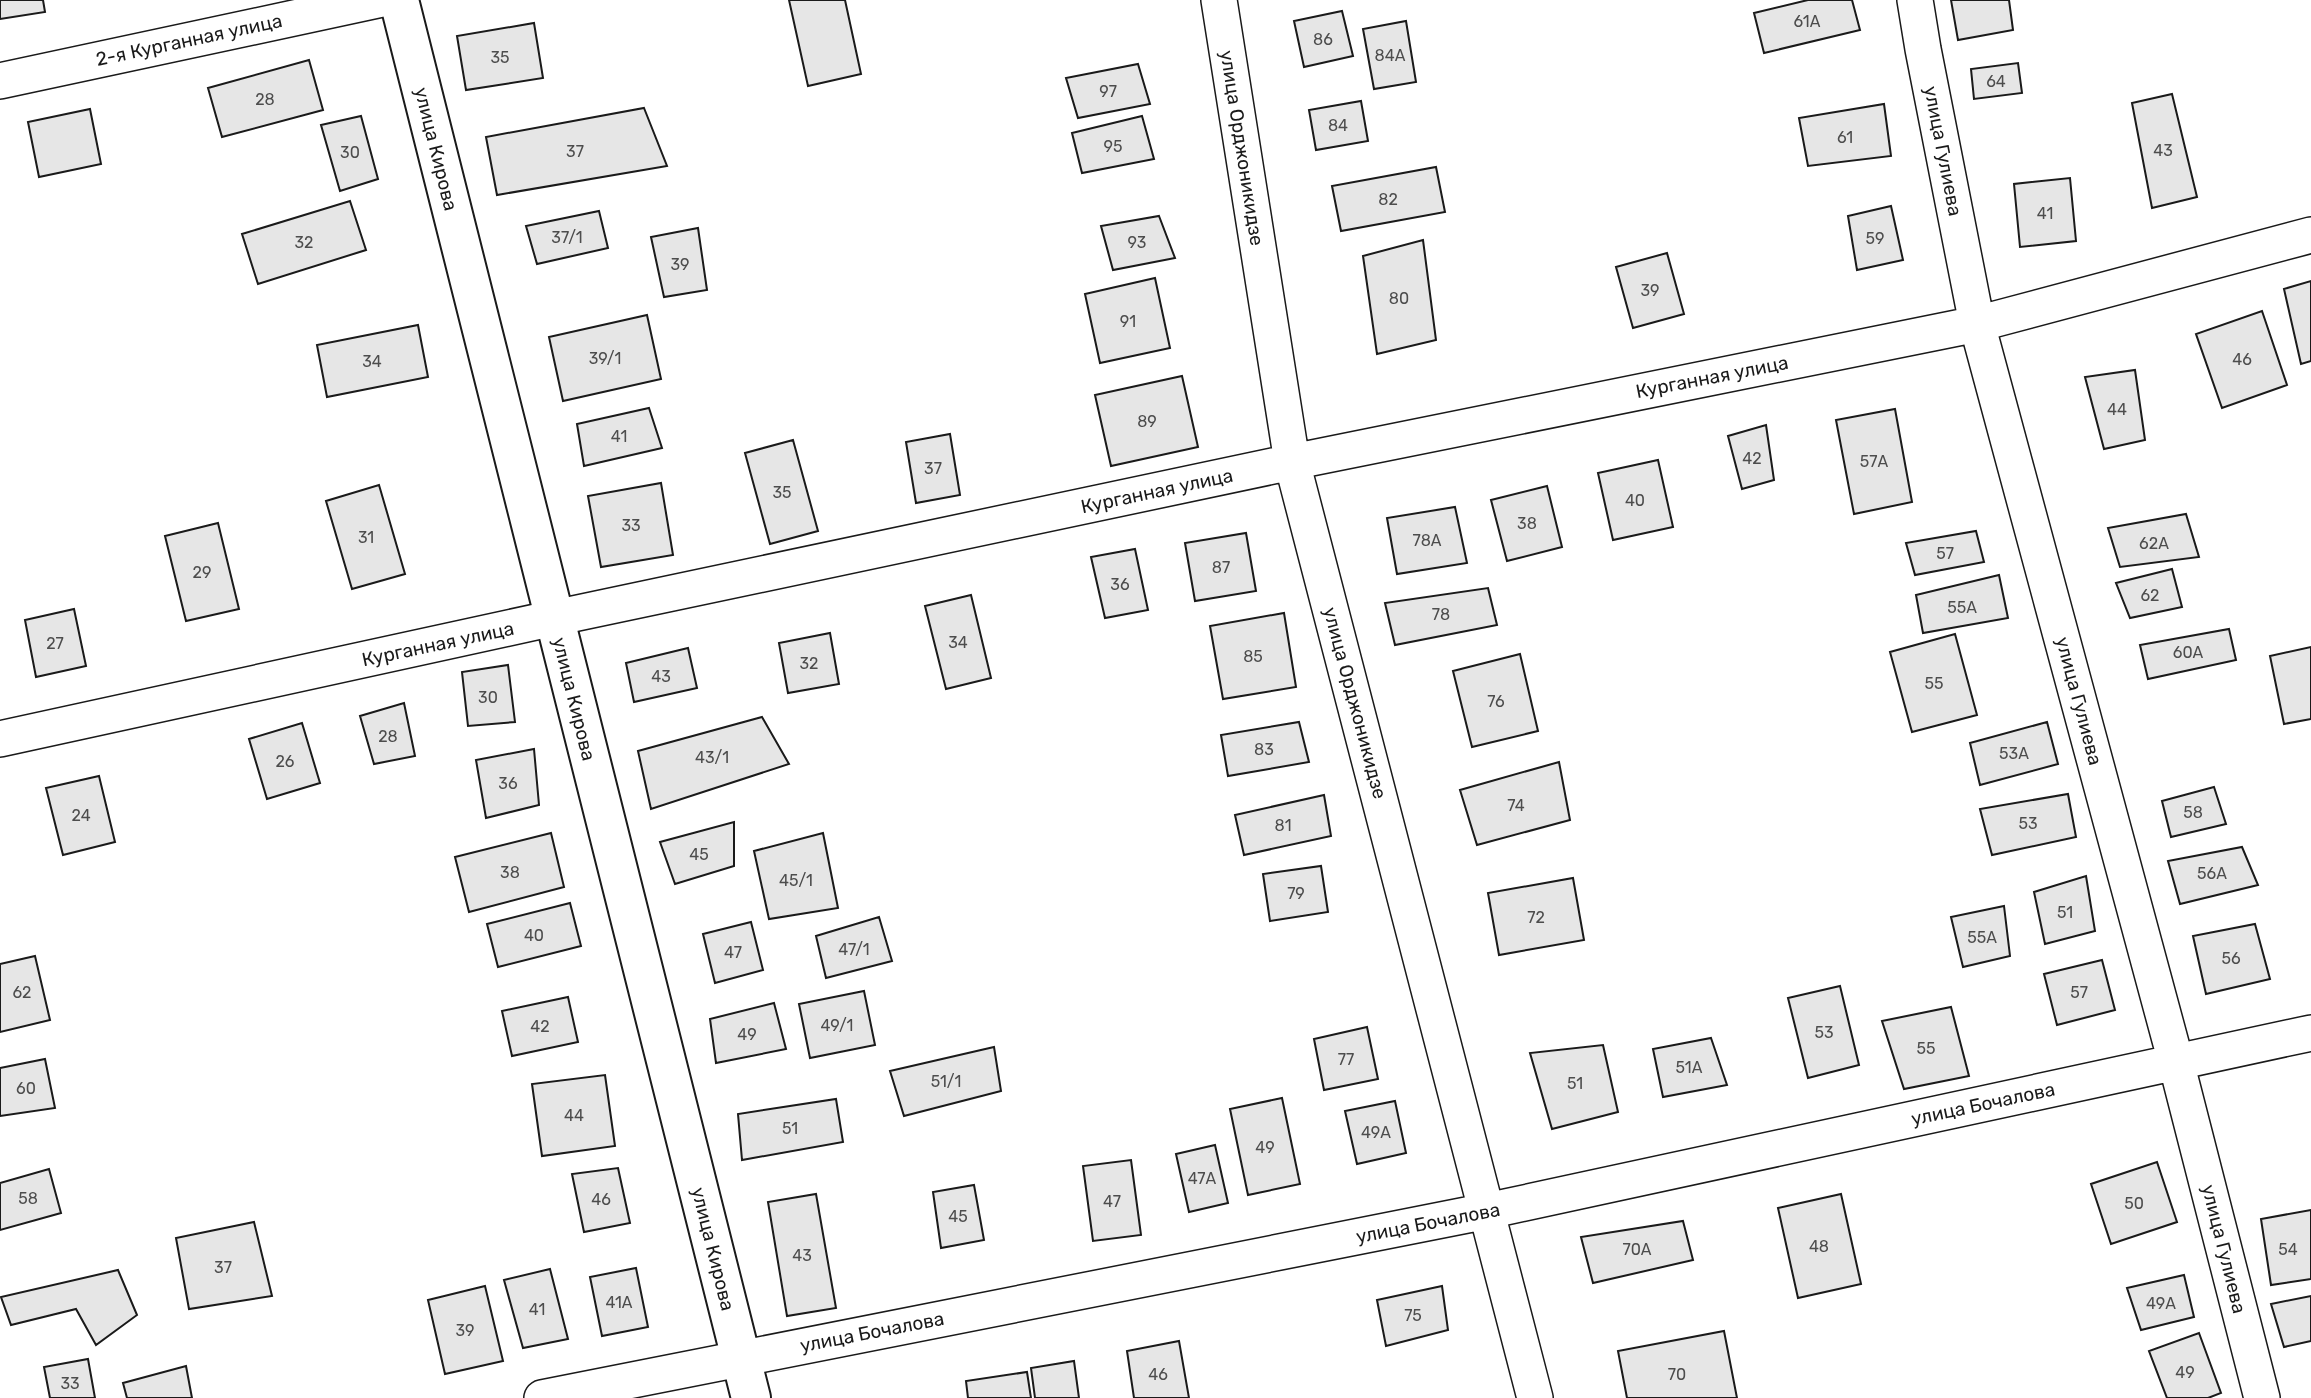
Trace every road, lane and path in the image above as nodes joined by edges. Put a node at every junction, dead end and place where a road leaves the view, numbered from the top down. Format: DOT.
graph roads {
  1 [pos="378,0"];
  2 [pos="399,0"];
  3 [pos="1219,0"];
  4 [pos="1915,0"];
  5 [pos="0,81"];
  6 [pos="2311,235"];
  7 [pos="1977,324"];
  8 [pos="1292,462"];
  9 [pos="554,618"];
  10 [pos="0,739"];
  11 [pos="2311,1033"];
  12 [pos="2176,1062"];
  13 [pos="1487,1211"];
  14 [pos="741,1357"];
  15 [pos="542,1398"];
  16 [pos="751,1398"];
  17 [pos="1535,1398"];
  18 [pos="2262,1398"];
  1 -- 5 [label="street, 2-я Курганная улица"];
  2 -- 9 [label="street, улица Кирова"];
  3 -- 8 [label="street, улица Орджоникидзе"];
  4 -- 7 [label="street, улица Гулиева"];
  6 -- 7 [label="street, Курганная улица"];
  7 -- 8 [label="street, Курганная улица"];
  7 -- 12 [label="street, улица Гулиева"];
  8 -- 9 [label="street, Курганная улица"];
  8 -- 13 [label="street, улица Орджоникидзе"];
  9 -- 10 [label="street, Курганная улица"];
  9 -- 14 [label="street, улица Кирова"];
  11 -- 12 [label="street, улица Бочалова"];
  12 -- 13 [label="street, улица Бочалова"];
  12 -- 18 [label="street, улица Гулиева"];
  13 -- 14 [label="street, улица Бочалова"];
  13 -- 17 [label="street, улица Орджоникидзе"];
  14 -- 15 [label="street, улица Бочалова"];
  14 -- 16 [label="street, улица Кирова"];
}
